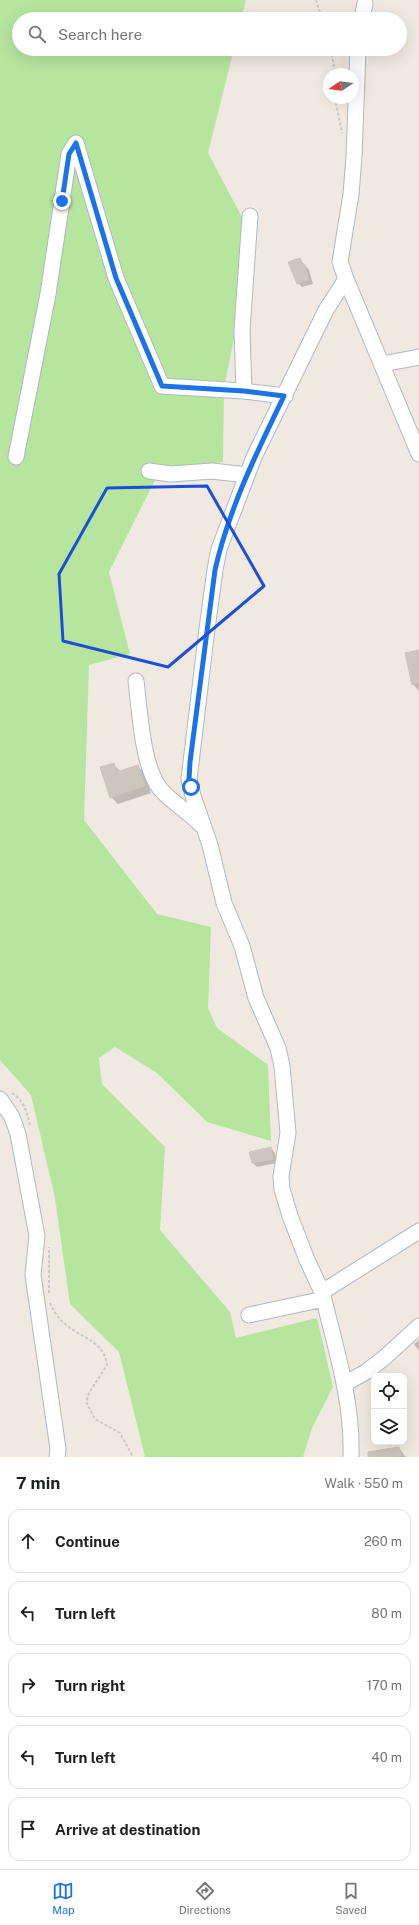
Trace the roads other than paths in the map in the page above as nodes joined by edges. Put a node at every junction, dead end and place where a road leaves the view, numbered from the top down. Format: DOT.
graph roads {
  1 [pos="365,3"];
  2 [pos="363,12"];
  3 [pos="358,56"];
  4 [pos="250,216"];
  5 [pos="346,278"];
  6 [pos="419,357"];
  7 [pos="382,364"];
  8 [pos="244,391"];
  9 [pos="284,396"];
  10 [pos="419,454"];
  11 [pos="16,457"];
  12 [pos="149,471"];
  13 [pos="247,475"];
  14 [pos="136,681"];
  15 [pos="206,830"];
  16 [pos="4,1095"];
  17 [pos="419,1231"];
  18 [pos="323,1295"];
  19 [pos="249,1315"];
  20 [pos="419,1326"];
  21 [pos="344,1384"];
  22 [pos="57,1457"];
  23 [pos="351,1457"];
  1 -- 2 [label="street"];
  3 -- 5 [label="street"];
  4 -- 8 [label="street"];
  5 -- 7 [label="street"];
  5 -- 9 [label="street"];
  6 -- 7 [label="street"];
  7 -- 10 [label="street"];
  8 -- 9 [label="street"];
  8 -- 11 [label="street"];
  9 -- 13 [label="street"];
  12 -- 13 [label="street"];
  13 -- 15 [label="street"];
  14 -- 15 [label="street"];
  15 -- 18 [label="street"];
  16 -- 22 [label="street"];
  17 -- 18 [label="street"];
  18 -- 19 [label="street"];
  18 -- 21 [label="street"];
  20 -- 21 [label="street"];
  21 -- 23 [label="street"];
}
